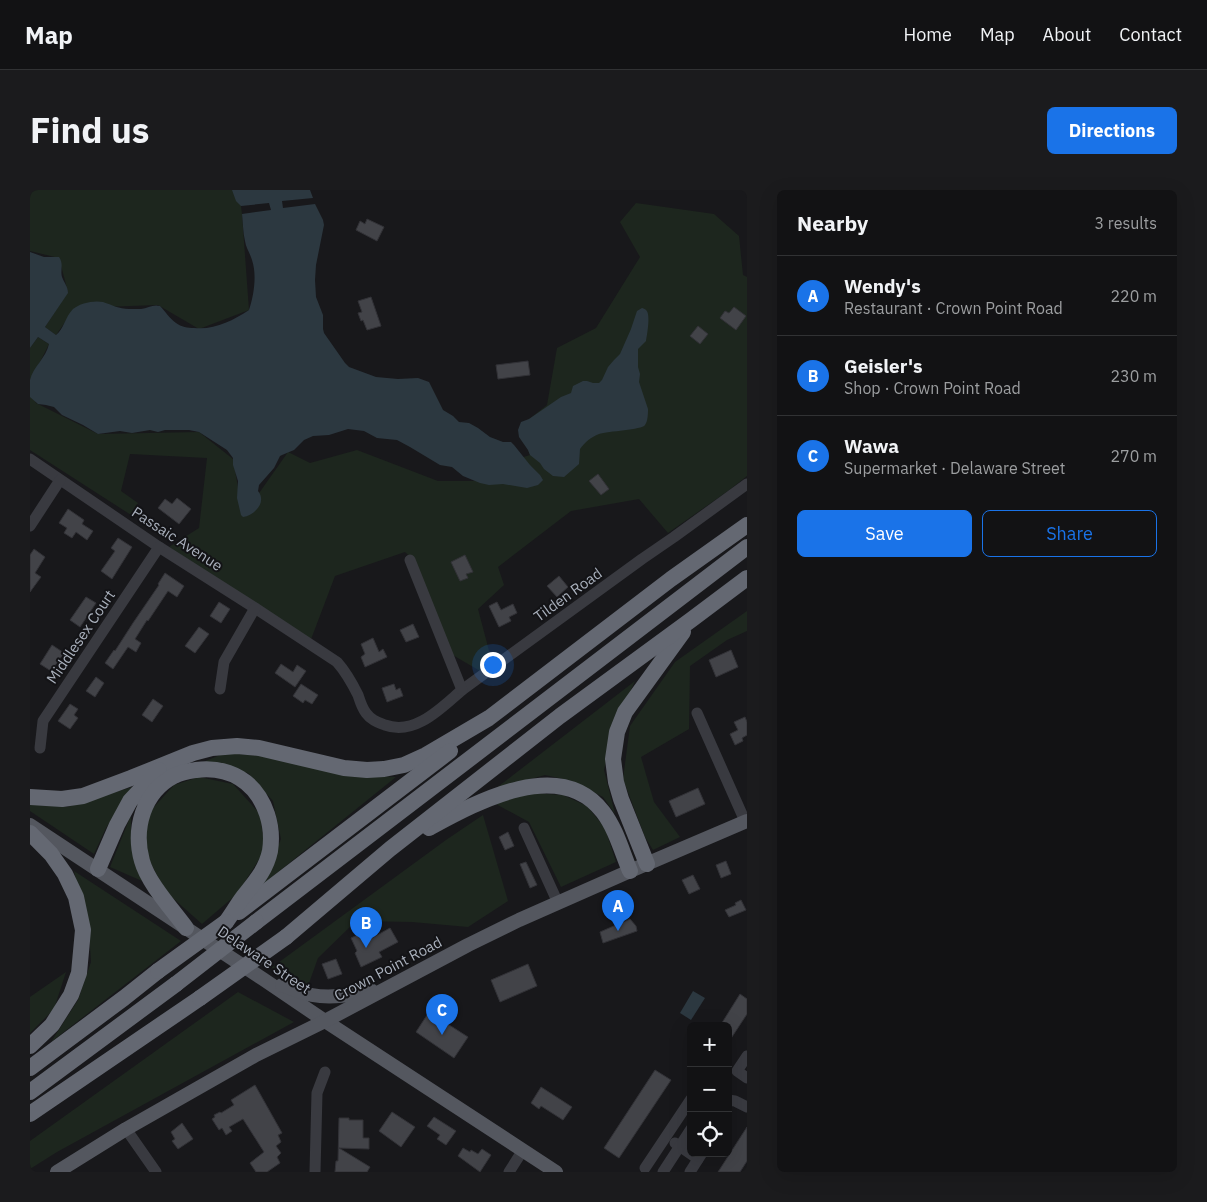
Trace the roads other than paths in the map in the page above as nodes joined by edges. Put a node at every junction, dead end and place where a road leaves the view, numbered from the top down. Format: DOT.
graph roads {
  1 [pos="30,459"];
  2 [pos="60,480"];
  3 [pos="747,484"];
  4 [pos="30,526"];
  5 [pos="747,526"];
  6 [pos="159,547"];
  7 [pos="747,547"];
  8 [pos="410,560"];
  9 [pos="747,578"];
  10 [pos="255,608"];
  11 [pos="691,620"];
  12 [pos="220,689"];
  13 [pos="462,690"];
  14 [pos="697,713"];
  15 [pos="481,723"];
  16 [pos="405,727"];
  17 [pos="40,748"];
  18 [pos="164,765"];
  19 [pos="30,797"];
  20 [pos="746,821"];
  21 [pos="30,825"];
  22 [pos="524,828"];
  23 [pos="30,833"];
  24 [pos="390,849"];
  25 [pos="647,864"];
  26 [pos="98,869"];
  27 [pos="630,871"];
  28 [pos="558,903"];
  29 [pos="226,922"];
  30 [pos="186,928"];
  31 [pos="263,978"];
  32 [pos="389,986"];
  33 [pos="325,1021"];
  34 [pos="30,1046"];
  35 [pos="747,1056"];
  36 [pos="30,1068"];
  37 [pos="325,1072"];
  38 [pos="747,1078"];
  39 [pos="30,1092"];
  40 [pos="732,1101"];
  41 [pos="687,1105"];
  42 [pos="747,1107"];
  43 [pos="30,1114"];
  44 [pos="126,1129"];
  45 [pos="687,1135"];
  46 [pos="666,1137"];
  47 [pos="680,1146"];
  48 [pos="522,1150"];
  49 [pos="687,1150"];
  50 [pos="699,1157"];
  51 [pos="645,1168"];
  52 [pos="57,1172"];
  53 [pos="156,1172"];
  54 [pos="315,1172"];
  55 [pos="509,1172"];
  56 [pos="556,1172"];
  57 [pos="663,1172"];
  58 [pos="690,1172"];
  1 -- 2 [label="street, Passaic Avenue"];
  2 -- 4 [label="street"];
  2 -- 6 [label="street, Passaic Avenue"];
  3 -- 13 [label="street, Tilden Road"];
  5 -- 15 [label="highway"];
  6 -- 10 [label="street, Passaic Avenue"];
  6 -- 17 [label="street, Middlesex Court"];
  7 -- 39 [label="highway, bridge"];
  8 -- 13 [label="street"];
  9 -- 11 [label="highway"];
  10 -- 12 [label="street"];
  10 -- 16 [label="street, Passaic Avenue"];
  11 -- 24 [label="highway"];
  11 -- 25 [label="highway"];
  13 -- 16 [label="street, Tilden Road"];
  14 -- 20 [label="street"];
  15 -- 18 [label="highway"];
  15 -- 29 [label="highway"];
  18 -- 19 [label="highway"];
  18 -- 26 [label="highway"];
  20 -- 25 [label="main road, Crown Point Road"];
  21 -- 26 [label="main road, Delaware Street"];
  22 -- 28 [label="street"];
  23 -- 34 [label="highway"];
  24 -- 27 [label="highway"];
  24 -- 43 [label="highway, bridge"];
  25 -- 27 [label="main road, Crown Point Road"];
  26 -- 30 [label="main road, Delaware Street"];
  27 -- 28 [label="main road, Crown Point Road"];
  28 -- 32 [label="main road, Crown Point Road"];
  29 -- 30 [label="highway"];
  29 -- 36 [label="highway, bridge"];
  30 -- 31 [label="main road, Delaware Street"];
  31 -- 32 [label="main road"];
  31 -- 33 [label="main road, Delaware Street"];
  32 -- 33 [label="main road, Crown Point Road"];
  33 -- 44 [label="main road, Crown Point Road"];
  33 -- 48 [label="main road, Delaware Street"];
  35 -- 38 [label="street"];
  37 -- 54 [label="street"];
  40 -- 42 [label="street"];
  41 -- 46 [label="street"];
  44 -- 52 [label="main road, Crown Point Road"];
  44 -- 53 [label="street"];
  45 -- 47 [label="street"];
  46 -- 47 [label="street"];
  46 -- 51 [label="street"];
  47 -- 49 [label="street"];
  47 -- 57 [label="street"];
  48 -- 55 [label="street"];
  48 -- 56 [label="main road, Delaware Street"];
  50 -- 58 [label="street"];
}
